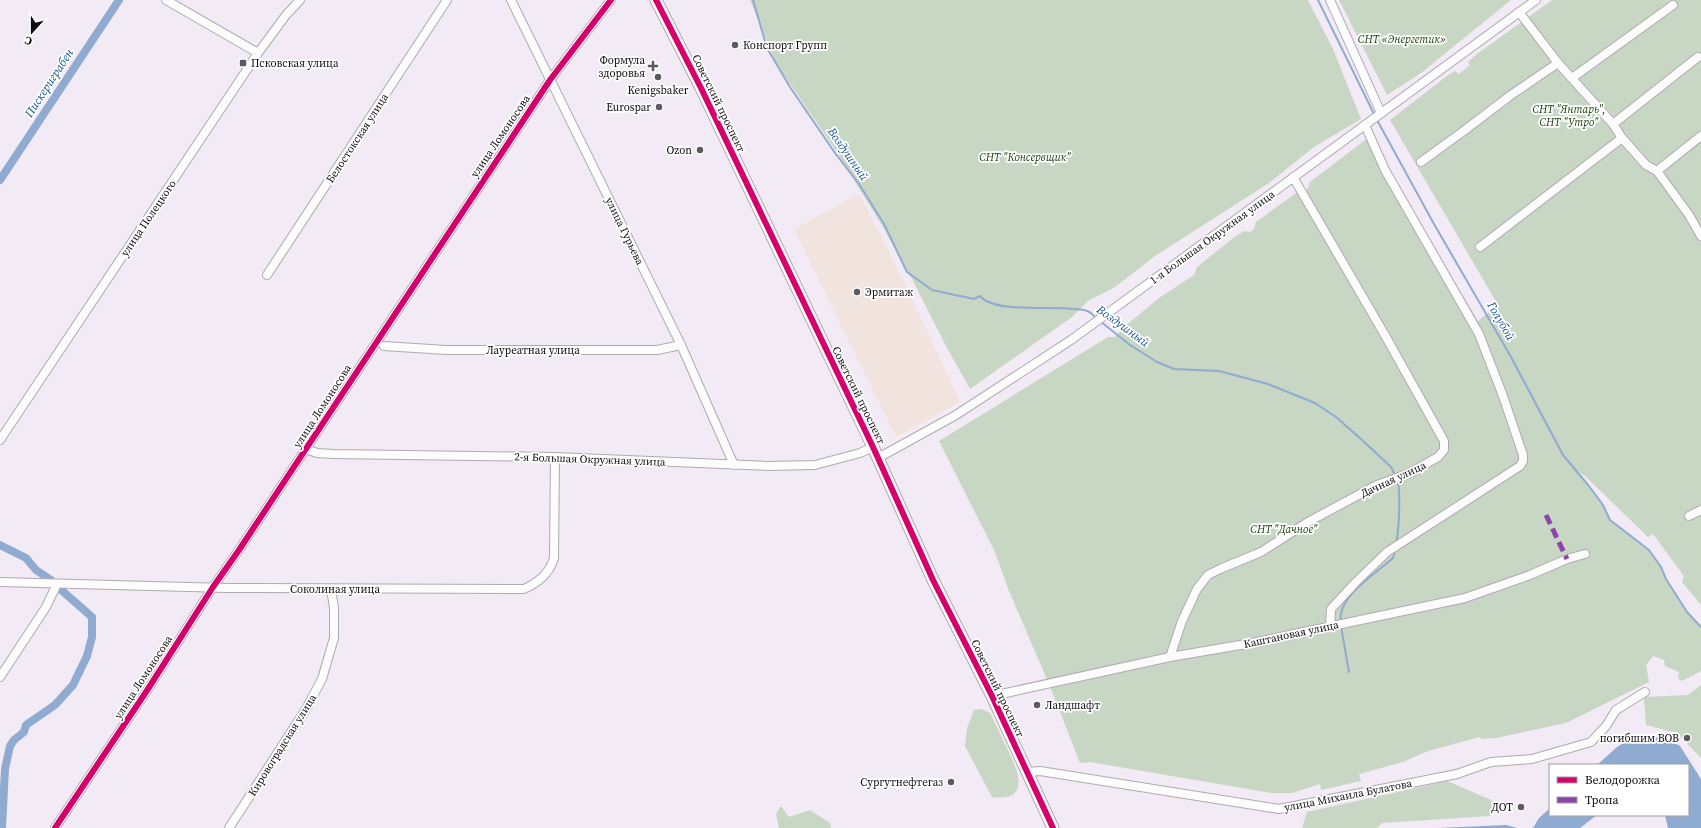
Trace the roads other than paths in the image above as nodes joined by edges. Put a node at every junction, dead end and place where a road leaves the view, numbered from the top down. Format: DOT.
graph roads {
  1 [pos="166,0"];
  2 [pos="300,0"];
  3 [pos="447,0"];
  4 [pos="512,0"];
  5 [pos="611,0"];
  6 [pos="656,0"];
  7 [pos="1330,0"];
  8 [pos="1536,0"];
  9 [pos="1673,5"];
  10 [pos="1519,12"];
  11 [pos="258,53"];
  12 [pos="1698,57"];
  13 [pos="1558,63"];
  14 [pos="1572,78"];
  15 [pos="550,80"];
  16 [pos="1381,113"];
  17 [pos="1367,124"];
  18 [pos="1613,124"];
  19 [pos="1701,136"];
  20 [pos="1622,138"];
  21 [pos="1421,162"];
  22 [pos="1657,171"];
  23 [pos="1293,177"];
  24 [pos="1701,236"];
  25 [pos="1480,247"];
  26 [pos="267,275"];
  27 [pos="681,345"];
  28 [pos="384,346"];
  29 [pos="0,440"];
  30 [pos="873,447"];
  31 [pos="306,449"];
  32 [pos="555,457"];
  33 [pos="878,458"];
  34 [pos="734,465"];
  35 [pos="1701,510"];
  36 [pos="1689,516"];
  37 [pos="1585,554"];
  38 [pos="0,582"];
  39 [pos="57,584"];
  40 [pos="213,587"];
  41 [pos="331,588"];
  42 [pos="1330,626"];
  43 [pos="1170,657"];
  44 [pos="0,677"];
  45 [pos="1645,692"];
  46 [pos="992,696"];
  47 [pos="1028,772"];
  48 [pos="1040,800"];
  49 [pos="54,828"];
  50 [pos="230,828"];
  51 [pos="1049,828"];
  52 [pos="1053,828"];
  1 -- 11 [label="street"];
  2 -- 11 [label="street, улица Полецкого"];
  3 -- 26 [label="street, Белостокская улица"];
  4 -- 15 [label="street, улица Гурьева"];
  5 -- 15 [label="street, улица Ломоносова"];
  6 -- 30 [label="main road, Советский проспект"];
  7 -- 16 [label="street"];
  8 -- 10 [label="street, 1-я Большая Окружная улица"];
  9 -- 14 [label="street"];
  10 -- 13 [label="street"];
  10 -- 16 [label="street, 1-я Большая Окружная улица"];
  11 -- 29 [label="street, улица Полецкого"];
  12 -- 18 [label="street"];
  13 -- 14 [label="street"];
  13 -- 21 [label="street"];
  14 -- 18 [label="street"];
  15 -- 27 [label="street, улица Гурьева"];
  15 -- 31 [label="street, улица Ломоносова"];
  16 -- 17 [label="street, 1-я Большая Окружная улица"];
  17 -- 23 [label="street, 1-я Большая Окружная улица"];
  17 -- 42 [label="street"];
  18 -- 20 [label="street"];
  19 -- 22 [label="street"];
  20 -- 22 [label="street"];
  20 -- 25 [label="street"];
  22 -- 24 [label="street"];
  23 -- 33 [label="street, 1-я Большая Окружная улица"];
  23 -- 43 [label="street, Дачная улица"];
  27 -- 28 [label="street, Лауреатная улица"];
  27 -- 34 [label="street, улица Гурьева"];
  30 -- 33 [label="main road, Советский проспект"];
  30 -- 34 [label="street, 2-я Большая Окружная улица"];
  31 -- 32 [label="street, 2-я Большая Окружная улица"];
  31 -- 40 [label="street, улица Ломоносова"];
  32 -- 34 [label="street, 2-я Большая Окружная улица"];
  32 -- 41 [label="street, Соколиная улица"];
  33 -- 46 [label="main road, Советский проспект"];
  35 -- 36 [label="street"];
  37 -- 42 [label="street, Каштановая улица"];
  38 -- 39 [label="street, Соколиная улица"];
  39 -- 40 [label="street, Соколиная улица"];
  39 -- 44 [label="street"];
  40 -- 41 [label="street, Соколиная улица"];
  40 -- 49 [label="street, улица Ломоносова"];
  41 -- 50 [label="street, Кировоградская улица"];
  42 -- 43 [label="street, Каштановая улица"];
  43 -- 46 [label="street, Каштановая улица"];
  45 -- 47 [label="street, улица Михаила Булатова"];
  46 -- 47 [label="main road, Советский проспект"];
  47 -- 48 [label="main road, Советский проспект"];
  48 -- 51 [label="main road, Советский проспект"];
  48 -- 52 [label="main road, Советский проспект"];
}
